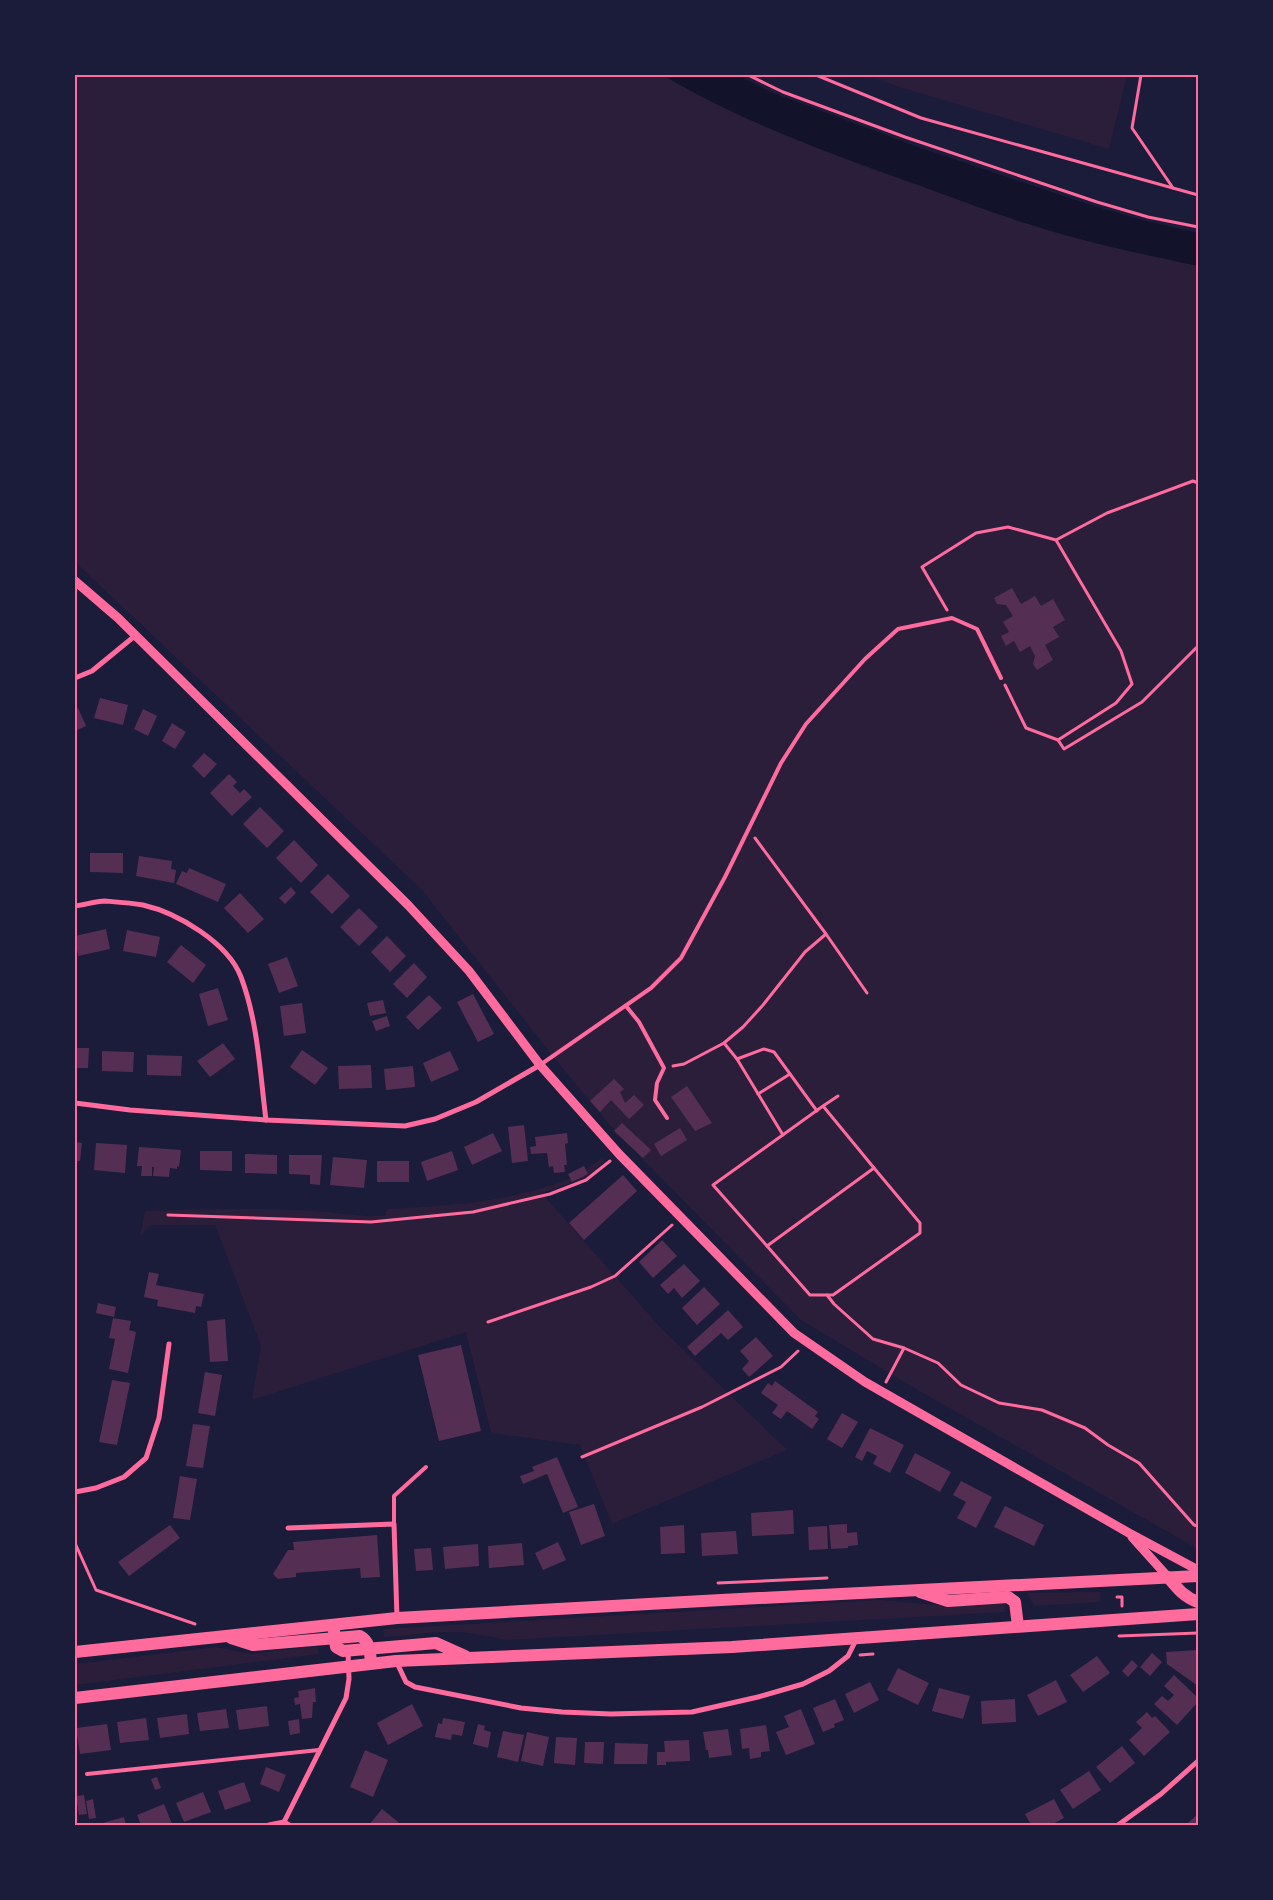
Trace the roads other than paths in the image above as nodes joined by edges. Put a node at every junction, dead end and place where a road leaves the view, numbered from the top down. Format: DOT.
graph roads {
  1 [pos="75,582"];
  2 [pos="136,635"];
  3 [pos="75,678"];
  4 [pos="1001,678"];
  5 [pos="75,906"];
  6 [pos="626,1006"];
  7 [pos="540,1065"];
  8 [pos="75,1103"];
  9 [pos="667,1118"];
  10 [pos="266,1120"];
  11 [pos="169,1344"];
  12 [pos="426,1467"];
  13 [pos="75,1492"];
  14 [pos="394,1524"];
  15 [pos="288,1528"];
  16 [pos="1128,1533"];
  17 [pos="1198,1570"];
  18 [pos="1198,1576"];
  19 [pos="1168,1577"];
  20 [pos="913,1590"];
  21 [pos="1198,1602"];
  22 [pos="1198,1614"];
  23 [pos="397,1618"];
  24 [pos="1018,1626"];
  25 [pos="334,1631"];
  26 [pos="858,1637"];
  27 [pos="370,1649"];
  28 [pos="348,1651"];
  29 [pos="75,1652"];
  30 [pos="468,1657"];
  31 [pos="396,1660"];
  32 [pos="371,1663"];
  33 [pos="349,1665"];
  34 [pos="75,1698"];
  35 [pos="320,1750"];
  36 [pos="1198,1761"];
  37 [pos="88,1774"];
  38 [pos="284,1822"];
  39 [pos="270,1825"];
  40 [pos="289,1825"];
  41 [pos="1118,1825"];
  1 -- 2 [label="street"];
  2 -- 3 [label="street"];
  2 -- 7 [label="street"];
  4 -- 6 [label="lane"];
  5 -- 10 [label="street"];
  6 -- 7 [label="lane"];
  6 -- 9 [label="lane"];
  7 -- 10 [label="street"];
  7 -- 16 [label="street"];
  8 -- 10 [label="street"];
  11 -- 13 [label="street"];
  12 -- 14 [label="lane"];
  14 -- 15 [label="street"];
  14 -- 23 [label="street"];
  16 -- 17 [label="street"];
  16 -- 19 [label="street"];
  18 -- 19 [label="main road"];
  19 -- 20 [label="main road"];
  19 -- 21 [label="main road"];
  20 -- 23 [label="main road"];
  20 -- 24 [label="main road"];
  22 -- 24 [label="main road"];
  23 -- 25 [label="main road"];
  24 -- 26 [label="main road"];
  25 -- 27 [label="main road"];
  25 -- 28 [label="main road"];
  25 -- 29 [label="main road"];
  26 -- 30 [label="main road"];
  26 -- 31 [label="street"];
  27 -- 28 [label="main road"];
  27 -- 30 [label="main road"];
  27 -- 32 [label="main road"];
  28 -- 33 [label="street"];
  30 -- 31 [label="main road"];
  31 -- 32 [label="main road"];
  32 -- 33 [label="main road"];
  33 -- 34 [label="main road"];
  33 -- 35 [label="street"];
  35 -- 37 [label="lane"];
  35 -- 38 [label="street"];
  36 -- 41 [label="street"];
  38 -- 39 [label="street"];
  38 -- 40 [label="street"];
}
